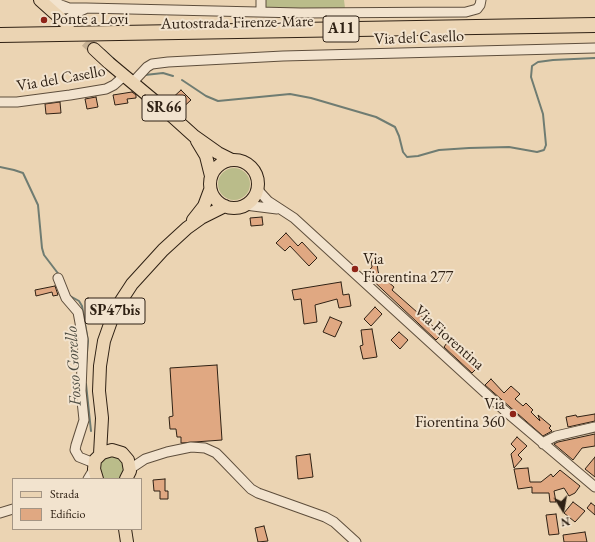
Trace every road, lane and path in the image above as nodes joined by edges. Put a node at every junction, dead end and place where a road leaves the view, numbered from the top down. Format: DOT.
graph roads {
  1 [pos="261,0"];
  2 [pos="481,0"];
  3 [pos="48,4"];
  4 [pos="86,8"];
  5 [pos="261,12"];
  6 [pos="66,24"];
  7 [pos="595,25"];
  8 [pos="595,34"];
  9 [pos="0,35"];
  10 [pos="0,44"];
  11 [pos="595,48"];
  12 [pos="94,49"];
  13 [pos="128,79"];
  14 [pos="0,102"];
  15 [pos="194,136"];
  16 [pos="232,160"];
  17 [pos="211,176"];
  18 [pos="258,189"];
  19 [pos="210,190"];
  20 [pos="245,205"];
  21 [pos="225,206"];
  22 [pos="282,210"];
  23 [pos="187,228"];
  24 [pos="58,278"];
  25 [pos="102,418"];
  26 [pos="595,427"];
  27 [pos="543,444"];
  28 [pos="116,450"];
  29 [pos="95,469"];
  30 [pos="128,469"];
  31 [pos="595,487"];
  32 [pos="12,509"];
  33 [pos="0,513"];
  34 [pos="125,530"];
  35 [pos="127,542"];
  36 [pos="356,542"];
  1 -- 5 [label="street"];
  2 -- 5 [label="street"];
  3 -- 4 [label="street"];
  3 -- 6 [label="main road"];
  4 -- 5 [label="street"];
  4 -- 6 [label="street"];
  7 -- 9 [label="highway, Autostrada Firenze-Mare / A11"];
  8 -- 10 [label="highway, Autostrada Firenze-Mare / A11"];
  11 -- 13 [label="street, Via del Casello"];
  12 -- 13 [label="main road, SR66"];
  13 -- 14 [label="street, Via del Casello"];
  13 -- 15 [label="main road, SR66"];
  15 -- 16 [label="main road, SR66"];
  15 -- 17 [label="main road, SR66"];
  16 -- 17 [label="main road"];
  16 -- 18 [label="main road"];
  17 -- 19 [label="main road"];
  18 -- 20 [label="main road"];
  18 -- 22 [label="street, Via Fiorentina"];
  19 -- 21 [label="main road"];
  19 -- 23 [label="main road, SP47bis"];
  20 -- 21 [label="main road"];
  20 -- 22 [label="street, Via Fiorentina"];
  21 -- 23 [label="main road, SP47bis"];
  22 -- 27 [label="street, Via Fiorentina"];
  23 -- 25 [label="main road, SP47bis"];
  24 -- 29 [label="street"];
  25 -- 28 [label="main road, SP47bis"];
  25 -- 29 [label="main road, SP47bis"];
  26 -- 27 [label="street"];
  27 -- 31 [label="street, Via Fiorentina"];
  28 -- 29 [label="main road"];
  28 -- 30 [label="main road, SP47bis"];
  30 -- 36 [label="street"];
  32 -- 33 [label="street"];
  34 -- 35 [label="main road"];
}
